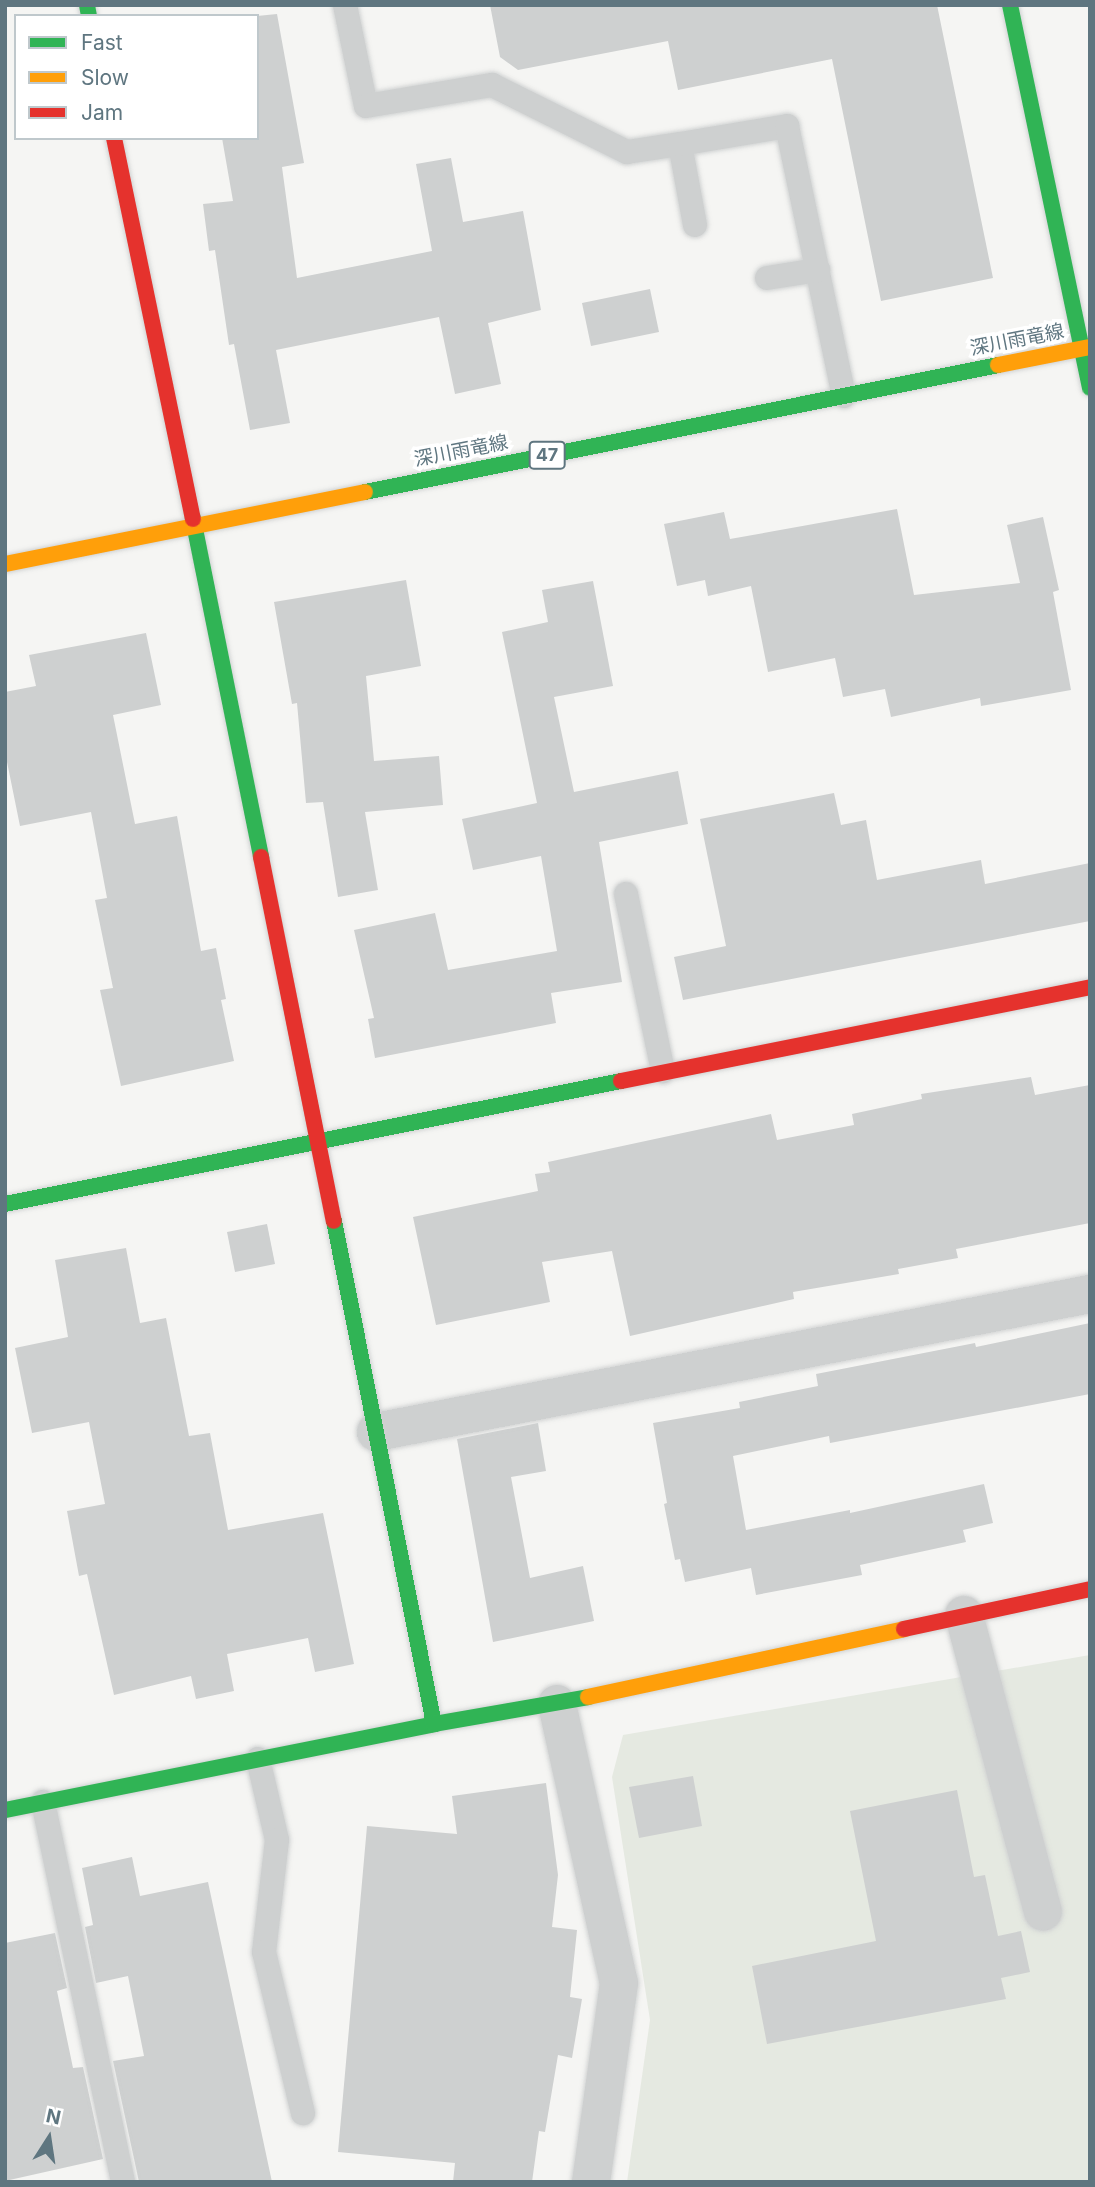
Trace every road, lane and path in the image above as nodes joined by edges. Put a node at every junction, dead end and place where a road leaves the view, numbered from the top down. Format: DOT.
graph roads {
  1 [pos="345,5"];
  2 [pos="1010,5"];
  3 [pos="114,140"];
  4 [pos="680,144"];
  5 [pos="695,225"];
  6 [pos="818,270"];
  7 [pos="767,278"];
  8 [pos="1086,347"];
  9 [pos="1090,388"];
  10 [pos="844,396"];
  11 [pos="194,525"];
  12 [pos="5,564"];
  13 [pos="626,894"];
  14 [pos="1090,987"];
  15 [pos="663,1071"];
  16 [pos="317,1139"];
  17 [pos="5,1204"];
  18 [pos="1090,1294"];
  19 [pos="376,1432"];
  20 [pos="1090,1589"];
  21 [pos="964,1615"];
  22 [pos="557,1704"];
  23 [pos="434,1724"];
  24 [pos="258,1759"];
  25 [pos="43,1802"];
  26 [pos="5,1810"];
  27 [pos="1043,1912"];
  28 [pos="303,2113"];
  29 [pos="122,2182"];
  30 [pos="591,2182"];
  1 -- 4 [label="lane"];
  2 -- 8 [label="street"];
  3 -- 11 [label="street"];
  4 -- 5 [label="lane"];
  4 -- 6 [label="lane"];
  6 -- 7 [label="lane"];
  6 -- 10 [label="lane"];
  8 -- 9 [label="street"];
  8 -- 10 [label="street, 深川雨竜線 / 47"];
  10 -- 11 [label="street, 深川雨竜線 / 47"];
  11 -- 12 [label="street, 深川雨竜線 / 47"];
  11 -- 16 [label="street"];
  13 -- 15 [label="lane"];
  14 -- 15 [label="street"];
  15 -- 16 [label="street"];
  16 -- 17 [label="street"];
  16 -- 19 [label="street"];
  18 -- 19 [label="street"];
  19 -- 23 [label="street"];
  20 -- 21 [label="street"];
  21 -- 22 [label="street"];
  21 -- 27 [label="street"];
  22 -- 23 [label="street"];
  22 -- 30 [label="street"];
  23 -- 24 [label="street"];
  24 -- 25 [label="street"];
  24 -- 28 [label="lane"];
  25 -- 26 [label="street"];
  25 -- 29 [label="lane"];
}
